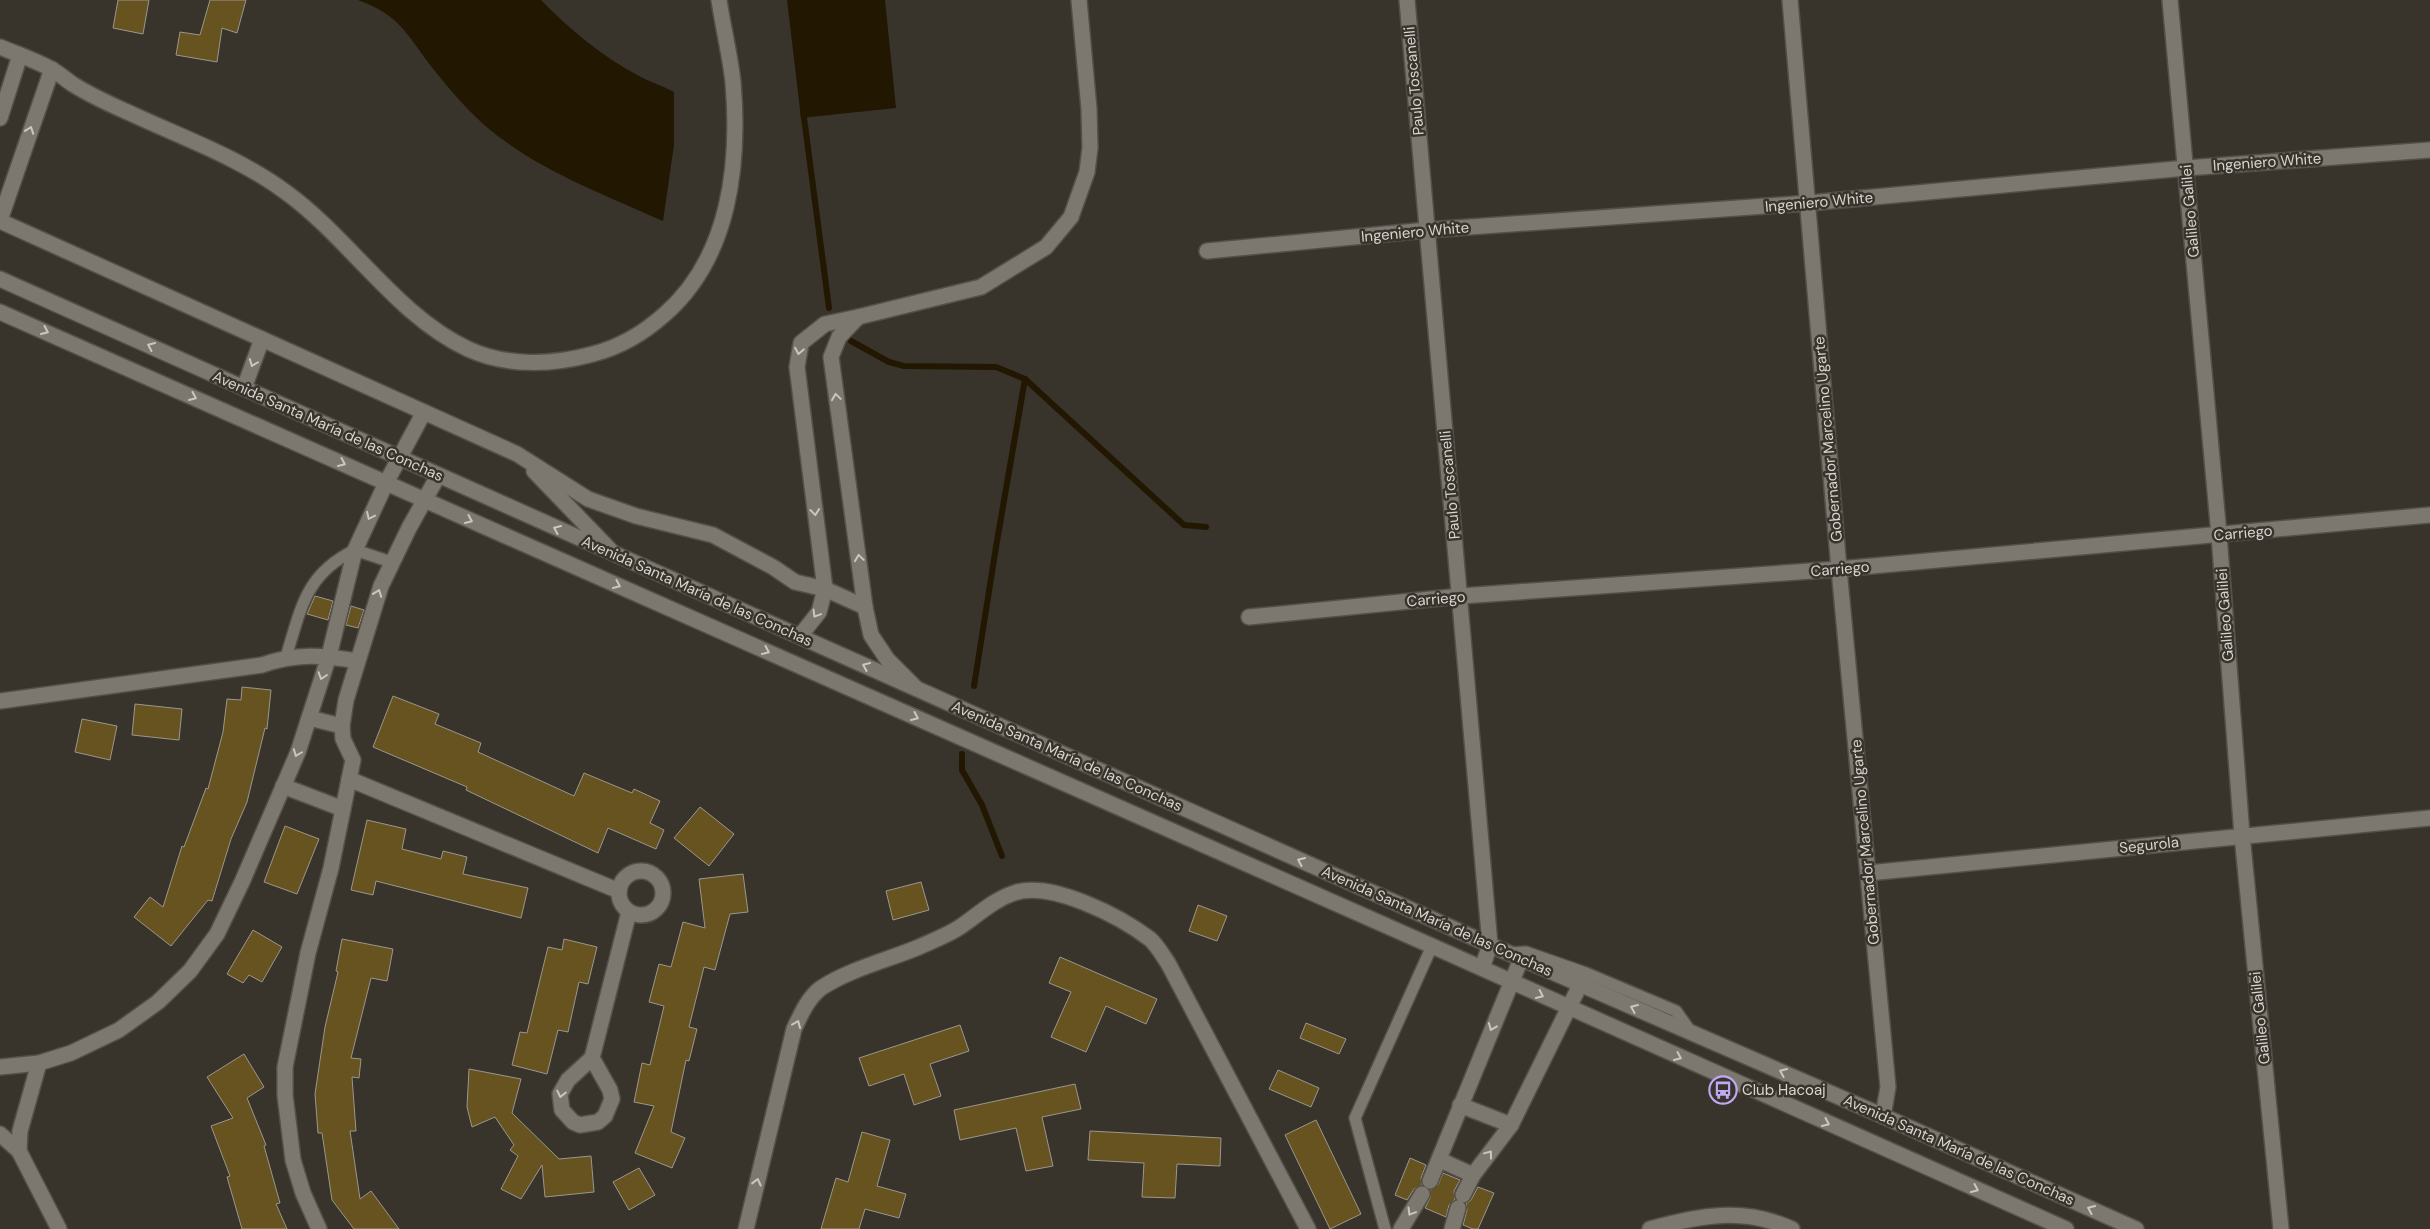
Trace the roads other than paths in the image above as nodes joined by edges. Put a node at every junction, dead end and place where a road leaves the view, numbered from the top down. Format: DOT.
graph roads {
  1 [pos="719,0"];
  2 [pos="1079,0"];
  3 [pos="1407,0"];
  4 [pos="1790,0"];
  5 [pos="2170,0"];
  6 [pos="0,47"];
  7 [pos="20,55"];
  8 [pos="52,69"];
  9 [pos="0,118"];
  10 [pos="2430,150"];
  11 [pos="2186,168"];
  12 [pos="1809,203"];
  13 [pos="0,221"];
  14 [pos="1427,230"];
  15 [pos="1207,251"];
  16 [pos="0,279"];
  17 [pos="0,312"];
  18 [pos="858,317"];
  19 [pos="262,339"];
  20 [pos="244,388"];
  21 [pos="424,412"];
  22 [pos="517,454"];
  23 [pos="399,458"];
  24 [pos="438,476"];
  25 [pos="386,483"];
  26 [pos="424,500"];
  27 [pos="2430,515"];
  28 [pos="2219,535"];
  29 [pos="355,550"];
  30 [pos="616,556"];
  31 [pos="391,562"];
  32 [pos="1839,569"];
  33 [pos="825,589"];
  34 [pos="1461,596"];
  35 [pos="865,607"];
  36 [pos="1249,617"];
  37 [pos="800,636"];
  38 [pos="328,656"];
  39 [pos="286,657"];
  40 [pos="357,661"];
  41 [pos="916,688"];
  42 [pos="0,701"];
  43 [pos="308,718"];
  44 [pos="342,726"];
  45 [pos="350,779"];
  46 [pos="283,786"];
  47 [pos="343,808"];
  48 [pos="2430,818"];
  49 [pos="2242,835"];
  50 [pos="1868,873"];
  51 [pos="619,891"];
  52 [pos="630,912"];
  53 [pos="1432,946"];
  54 [pos="1490,946"];
  55 [pos="1519,955"];
  56 [pos="1482,968"];
  57 [pos="1583,979"];
  58 [pos="1510,982"];
  59 [pos="1569,1008"];
  60 [pos="592,1058"];
  61 [pos="39,1063"];
  62 [pos="0,1067"];
  63 [pos="1460,1105"];
  64 [pos="1883,1116"];
  65 [pos="1511,1126"];
  66 [pos="0,1134"];
  67 [pos="19,1151"];
  68 [pos="1440,1160"];
  69 [pos="1473,1175"];
  70 [pos="59,1229"];
  71 [pos="319,1229"];
  72 [pos="746,1229"];
  73 [pos="1308,1229"];
  74 [pos="1384,1229"];
  75 [pos="1401,1229"];
  76 [pos="1452,1229"];
  77 [pos="1650,1229"];
  78 [pos="1792,1229"];
  79 [pos="2066,1229"];
  80 [pos="2136,1229"];
  81 [pos="2281,1229"];
  1 -- 8 [label="street"];
  2 -- 18 [label="street"];
  3 -- 14 [label="street, Paulo Toscanelli"];
  4 -- 12 [label="street, Gobernador Marcelino Ugarte"];
  5 -- 11 [label="street, Galileo Galilei"];
  6 -- 7 [label="street"];
  7 -- 8 [label="street"];
  7 -- 9 [label="street"];
  13 -- 8 [label="street, one-way"];
  10 -- 11 [label="street, Ingeniero White"];
  11 -- 12 [label="street, Ingeniero White"];
  11 -- 28 [label="street, Galileo Galilei"];
  12 -- 14 [label="street, Ingeniero White"];
  12 -- 32 [label="street, Gobernador Marcelino Ugarte"];
  13 -- 19 [label="street"];
  14 -- 15 [label="street, Ingeniero White"];
  14 -- 34 [label="street, Paulo Toscanelli"];
  20 -- 16 [label="street, Avenida Santa María de las Conchas, one-way"];
  17 -- 25 [label="street, Avenida Santa María de las Conchas, one-way"];
  18 -- 33 [label="street, one-way"];
  35 -- 18 [label="street, one-way"];
  19 -- 20 [label="street, one-way"];
  19 -- 21 [label="street"];
  20 -- 23 [label="street, Avenida Santa María de las Conchas"];
  21 -- 22 [label="street"];
  21 -- 23 [label="street"];
  22 -- 30 [label="street"];
  22 -- 33 [label="street"];
  23 -- 24 [label="street, Avenida Santa María de las Conchas"];
  23 -- 25 [label="street"];
  24 -- 26 [label="street"];
  30 -- 24 [label="street, Avenida Santa María de las Conchas, one-way"];
  25 -- 26 [label="street, Avenida Santa María de las Conchas"];
  25 -- 29 [label="street, one-way"];
  26 -- 31 [label="street"];
  26 -- 53 [label="street, Avenida Santa María de las Conchas, one-way"];
  27 -- 28 [label="street, Carriego"];
  28 -- 32 [label="street, Carriego"];
  28 -- 49 [label="street, Galileo Galilei"];
  29 -- 31 [label="lane"];
  29 -- 38 [label="street"];
  29 -- 39 [label="lane"];
  30 -- 37 [label="street, Avenida Santa María de las Conchas"];
  40 -- 31 [label="street, one-way"];
  32 -- 34 [label="street, Carriego"];
  32 -- 50 [label="street, Gobernador Marcelino Ugarte"];
  33 -- 35 [label="street"];
  33 -- 37 [label="street, one-way"];
  34 -- 36 [label="street, Carriego"];
  34 -- 54 [label="street, Paulo Toscanelli"];
  35 -- 41 [label="street"];
  41 -- 37 [label="street, Avenida Santa María de las Conchas, one-way"];
  38 -- 39 [label="street"];
  38 -- 40 [label="street"];
  38 -- 43 [label="street, one-way"];
  39 -- 42 [label="street"];
  40 -- 44 [label="street"];
  54 -- 41 [label="street, Avenida Santa María de las Conchas, one-way"];
  43 -- 44 [label="street"];
  43 -- 46 [label="street, one-way"];
  44 -- 45 [label="street"];
  45 -- 47 [label="street"];
  45 -- 51 [label="street"];
  46 -- 47 [label="street"];
  46 -- 61 [label="street"];
  47 -- 71 [label="street"];
  48 -- 49 [label="street, Segurola"];
  49 -- 50 [label="street, Segurola"];
  49 -- 81 [label="street, Galileo Galilei"];
  50 -- 64 [label="street, Gobernador Marcelino Ugarte"];
  51 -- 52 [label="street"];
  51 -- 52 [label="street"];
  52 -- 60 [label="street"];
  53 -- 56 [label="street, Avenida Santa María de las Conchas"];
  53 -- 74 [label="lane"];
  54 -- 55 [label="street, Avenida Santa María de las Conchas"];
  54 -- 56 [label="street, Paulo Toscanelli"];
  55 -- 57 [label="street, Avenida Santa María de las Conchas"];
  55 -- 58 [label="street"];
  56 -- 58 [label="street, Avenida Santa María de las Conchas"];
  57 -- 59 [label="street"];
  64 -- 57 [label="street, Avenida Santa María de las Conchas, one-way"];
  58 -- 59 [label="street, Avenida Santa María de las Conchas, one-way"];
  58 -- 63 [label="street, one-way"];
  59 -- 65 [label="street"];
  59 -- 79 [label="street, Avenida Santa María de las Conchas, one-way"];
  61 -- 62 [label="street"];
  61 -- 67 [label="street"];
  63 -- 65 [label="street"];
  63 -- 68 [label="street"];
  80 -- 64 [label="street, Avenida Santa María de las Conchas, one-way"];
  69 -- 65 [label="street, one-way"];
  66 -- 67 [label="street"];
  67 -- 70 [label="street"];
  68 -- 69 [label="street"];
  68 -- 75 [label="street, one-way"];
  69 -- 76 [label="street"];
  72 -- 73 [label="street, one-way"];
  77 -- 78 [label="street"];
}
